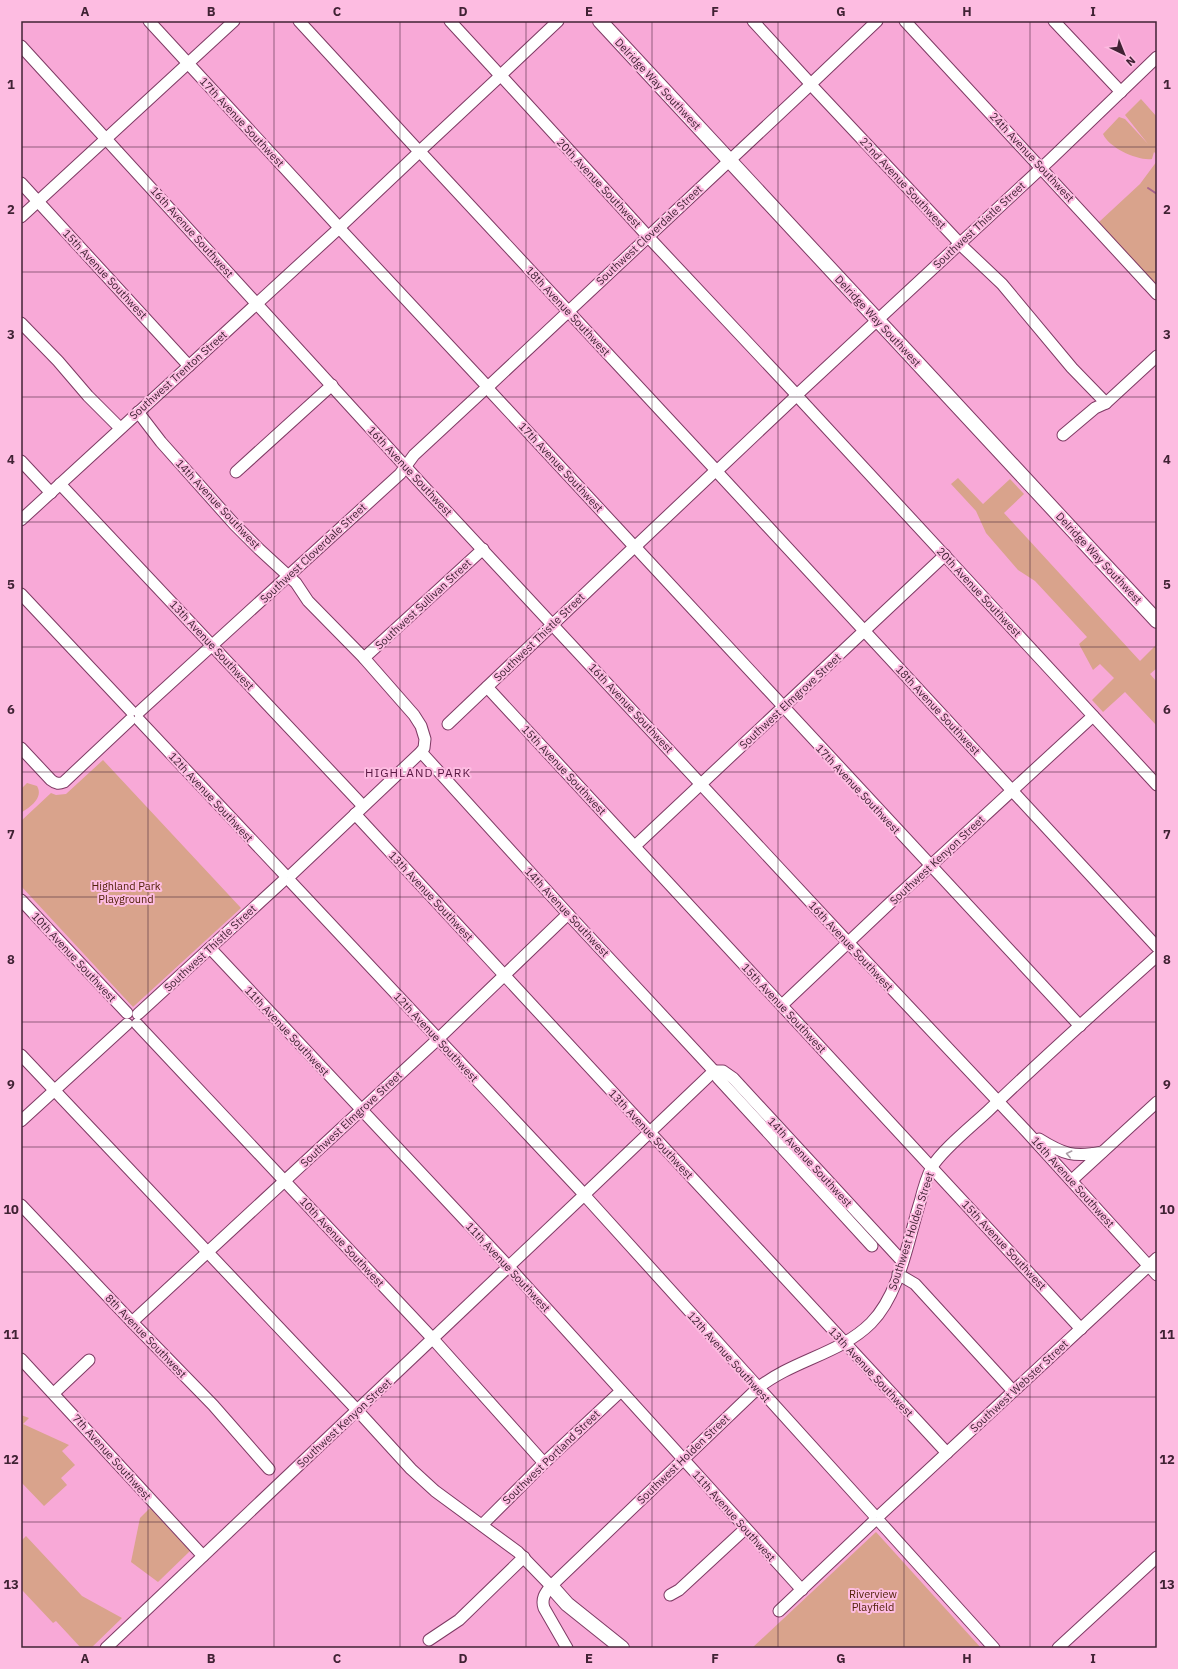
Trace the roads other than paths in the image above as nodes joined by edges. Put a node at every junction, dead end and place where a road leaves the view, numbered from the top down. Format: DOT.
graph roads {
  1 [pos="149,21"];
  2 [pos="234,21"];
  3 [pos="299,21"];
  4 [pos="450,21"];
  5 [pos="558,21"];
  6 [pos="600,21"];
  7 [pos="753,21"];
  8 [pos="877,21"];
  9 [pos="905,21"];
  10 [pos="1054,21"];
  11 [pos="21,46"];
  12 [pos="1157,57"];
  13 [pos="188,64"];
  14 [pos="501,76"];
  15 [pos="811,84"];
  16 [pos="1121,92"];
  17 [pos="107,139"];
  18 [pos="420,151"];
  19 [pos="729,160"];
  20 [pos="1041,168"];
  21 [pos="21,183"];
  22 [pos="38,202"];
  23 [pos="21,217"];
  24 [pos="339,227"];
  25 [pos="648,236"];
  26 [pos="960,243"];
  27 [pos="1157,294"];
  28 [pos="257,303"];
  29 [pos="568,311"];
  30 [pos="877,320"];
  31 [pos="21,323"];
  32 [pos="1157,356"];
  33 [pos="189,366"];
  34 [pos="332,386"];
  35 [pos="487,387"];
  36 [pos="797,395"];
  37 [pos="1106,403"];
  38 [pos="138,412"];
  39 [pos="120,428"];
  40 [pos="1063,435"];
  41 [pos="21,461"];
  42 [pos="406,466"];
  43 [pos="716,471"];
  44 [pos="236,472"];
  45 [pos="60,484"];
  46 [pos="51,493"];
  47 [pos="21,520"];
  48 [pos="635,546"];
  49 [pos="483,549"];
  50 [pos="945,556"];
  51 [pos="289,575"];
  52 [pos="21,594"];
  53 [pos="1157,621"];
  54 [pos="552,624"];
  55 [pos="864,631"];
  56 [pos="213,646"];
  57 [pos="364,658"];
  58 [pos="487,687"];
  59 [pos="783,707"];
  60 [pos="135,716"];
  61 [pos="1093,716"];
  62 [pos="448,724"];
  63 [pos="425,739"];
  64 [pos="21,748"];
  65 [pos="421,752"];
  66 [pos="700,784"];
  67 [pos="1157,785"];
  68 [pos="1012,790"];
  69 [pos="363,806"];
  70 [pos="355,814"];
  71 [pos="635,846"];
  72 [pos="930,866"];
  73 [pos="287,878"];
  74 [pos="21,900"];
  75 [pos="568,914"];
  76 [pos="848,942"];
  77 [pos="1157,947"];
  78 [pos="210,948"];
  79 [pos="1157,956"];
  80 [pos="504,975"];
  81 [pos="782,1005"];
  82 [pos="132,1019"];
  83 [pos="1080,1026"];
  84 [pos="438,1039"];
  85 [pos="21,1055"];
  86 [pos="714,1071"];
  87 [pos="54,1090"];
  88 [pos="998,1100"];
  89 [pos="1157,1102"];
  90 [pos="361,1110"];
  91 [pos="21,1121"];
  92 [pos="1026,1130"];
  93 [pos="650,1132"];
  94 [pos="1102,1151"];
  95 [pos="932,1167"];
  96 [pos="1072,1180"];
  97 [pos="284,1181"];
  98 [pos="584,1194"];
  99 [pos="21,1205"];
  100 [pos="872,1246"];
  101 [pos="206,1252"];
  102 [pos="902,1261"];
  103 [pos="1153,1262"];
  104 [pos="509,1267"];
  105 [pos="898,1274"];
  106 [pos="1157,1275"];
  107 [pos="132,1322"];
  108 [pos="1081,1329"];
  109 [pos="433,1339"];
  110 [pos="844,1343"];
  111 [pos="21,1358"];
  112 [pos="90,1360"];
  113 [pos="758,1388"];
  114 [pos="621,1391"];
  115 [pos="1013,1391"];
  116 [pos="54,1393"];
  117 [pos="358,1411"];
  118 [pos="947,1453"];
  119 [pos="683,1460"];
  120 [pos="544,1462"];
  121 [pos="269,1468"];
  122 [pos="877,1518"];
  123 [pos="482,1525"];
  124 [pos="745,1529"];
  125 [pos="203,1556"];
  126 [pos="524,1557"];
  127 [pos="1157,1557"];
  128 [pos="550,1586"];
  129 [pos="802,1590"];
  130 [pos="670,1595"];
  131 [pos="779,1611"];
  132 [pos="428,1640"];
  133 [pos="106,1648"];
  134 [pos="567,1648"];
  135 [pos="622,1648"];
  136 [pos="994,1648"];
  137 [pos="1058,1648"];
  1 -- 13 [label="street, 17th Avenue Southwest"];
  2 -- 13 [label="street"];
  3 -- 18 [label="street, 18th Avenue Southwest"];
  4 -- 14 [label="street, 20th Avenue Southwest"];
  5 -- 14 [label="street, Southwest Trenton Street"];
  6 -- 19 [label="main road, Delridge Way Southwest"];
  7 -- 15 [label="street, 22nd Avenue Southwest"];
  8 -- 15 [label="street, Southwest Cloverdale Street"];
  9 -- 20 [label="street, 24th Avenue Southwest"];
  10 -- 16 [label="street"];
  11 -- 17 [label="street, 16th Avenue Southwest"];
  12 -- 16 [label="street, Southwest Thistle Street"];
  13 -- 17 [label="street"];
  13 -- 24 [label="street, 17th Avenue Southwest"];
  14 -- 18 [label="street, Southwest Trenton Street"];
  14 -- 25 [label="street, 20th Avenue Southwest"];
  15 -- 19 [label="street, Southwest Cloverdale Street"];
  15 -- 26 [label="street, 22nd Avenue Southwest"];
  16 -- 20 [label="street, Southwest Thistle Street"];
  17 -- 22 [label="street"];
  17 -- 28 [label="street, 16th Avenue Southwest"];
  18 -- 24 [label="street, Southwest Trenton Street"];
  18 -- 29 [label="street, 18th Avenue Southwest"];
  19 -- 25 [label="street, Southwest Cloverdale Street"];
  19 -- 30 [label="main road, Delridge Way Southwest"];
  20 -- 26 [label="street, Southwest Thistle Street"];
  20 -- 27 [label="street, 24th Avenue Southwest"];
  21 -- 22 [label="street, 15th Avenue Southwest"];
  22 -- 23 [label="street"];
  22 -- 33 [label="street, 15th Avenue Southwest"];
  24 -- 28 [label="street, Southwest Trenton Street"];
  24 -- 35 [label="street, 17th Avenue Southwest"];
  25 -- 29 [label="street, Southwest Cloverdale Street"];
  25 -- 36 [label="street, 20th Avenue Southwest"];
  26 -- 30 [label="street, Southwest Thistle Street"];
  26 -- 37 [label="street, 22nd Avenue Southwest"];
  28 -- 33 [label="street, Southwest Trenton Street"];
  28 -- 34 [label="street, 16th Avenue Southwest"];
  29 -- 35 [label="street, Southwest Cloverdale Street"];
  29 -- 43 [label="street, 18th Avenue Southwest"];
  30 -- 36 [label="street, Southwest Thistle Street"];
  30 -- 53 [label="main road, Delridge Way Southwest"];
  31 -- 39 [label="street"];
  32 -- 37 [label="street"];
  33 -- 38 [label="street, Southwest Trenton Street"];
  34 -- 42 [label="street, 16th Avenue Southwest"];
  34 -- 44 [label="street"];
  35 -- 42 [label="street, Southwest Cloverdale Street"];
  35 -- 48 [label="street, 17th Avenue Southwest"];
  36 -- 43 [label="street, Southwest Thistle Street"];
  36 -- 50 [label="street, 20th Avenue Southwest"];
  37 -- 40 [label="street"];
  38 -- 39 [label="street, Southwest Trenton Street"];
  38 -- 51 [label="street, 14th Avenue Southwest"];
  39 -- 45 [label="street, Southwest Trenton Street"];
  41 -- 46 [label="street"];
  42 -- 49 [label="street, 16th Avenue Southwest"];
  42 -- 51 [label="street, Southwest Cloverdale Street"];
  43 -- 48 [label="street, Southwest Thistle Street"];
  43 -- 55 [label="street, 18th Avenue Southwest"];
  45 -- 46 [label="street, Southwest Trenton Street"];
  45 -- 56 [label="street, 13th Avenue Southwest"];
  46 -- 47 [label="street, Southwest Trenton Street"];
  48 -- 54 [label="street, Southwest Thistle Street"];
  48 -- 59 [label="street, 17th Avenue Southwest"];
  49 -- 54 [label="street, 16th Avenue Southwest"];
  49 -- 57 [label="street, Southwest Sullivan Street"];
  50 -- 55 [label="street, Southwest Elmgrove Street"];
  50 -- 61 [label="street, 20th Avenue Southwest"];
  51 -- 56 [label="street, Southwest Cloverdale Street"];
  51 -- 57 [label="street, 14th Avenue Southwest"];
  52 -- 60 [label="street, 12th Avenue Southwest"];
  54 -- 58 [label="street, Southwest Thistle Street"];
  54 -- 66 [label="street, 16th Avenue Southwest"];
  55 -- 59 [label="street, Southwest Elmgrove Street"];
  55 -- 68 [label="street, 18th Avenue Southwest"];
  56 -- 60 [label="street, Southwest Cloverdale Street"];
  56 -- 69 [label="street, 13th Avenue Southwest"];
  57 -- 63 [label="street, 14th Avenue Southwest"];
  58 -- 62 [label="street, Southwest Thistle Street"];
  58 -- 71 [label="street, 15th Avenue Southwest"];
  59 -- 66 [label="street, Southwest Elmgrove Street"];
  59 -- 72 [label="street, 17th Avenue Southwest"];
  60 -- 64 [label="street, Southwest Cloverdale Street"];
  60 -- 73 [label="street, 12th Avenue Southwest"];
  61 -- 67 [label="street, 20th Avenue Southwest"];
  61 -- 68 [label="street, Southwest Kenyon Street"];
  63 -- 65 [label="street, Southwest Thistle Street"];
  65 -- 69 [label="street, Southwest Thistle Street"];
  65 -- 75 [label="street, 14th Avenue Southwest"];
  66 -- 71 [label="street, Southwest Elmgrove Street"];
  66 -- 76 [label="street, 16th Avenue Southwest"];
  68 -- 72 [label="street, Southwest Kenyon Street"];
  68 -- 77 [label="street, 18th Avenue Southwest"];
  69 -- 70 [label="street, Southwest Thistle Street"];
  70 -- 73 [label="street, Southwest Thistle Street"];
  70 -- 80 [label="street, 13th Avenue Southwest"];
  71 -- 81 [label="street, 15th Avenue Southwest"];
  72 -- 76 [label="street, Southwest Kenyon Street"];
  72 -- 83 [label="street, 17th Avenue Southwest"];
  73 -- 78 [label="street, Southwest Thistle Street"];
  73 -- 84 [label="street, 12th Avenue Southwest"];
  74 -- 82 [label="street, 10th Avenue Southwest"];
  75 -- 80 [label="street, Southwest Elmgrove Street"];
  75 -- 86 [label="street, 14th Avenue Southwest"];
  76 -- 81 [label="street, Southwest Kenyon Street"];
  76 -- 88 [label="street, 16th Avenue Southwest"];
  78 -- 82 [label="street, Southwest Thistle Street"];
  78 -- 90 [label="street, 11th Avenue Southwest"];
  79 -- 83 [label="street, Southwest Holden Street"];
  80 -- 84 [label="street, Southwest Elmgrove Street"];
  80 -- 93 [label="street, 13th Avenue Southwest"];
  81 -- 95 [label="street, 15th Avenue Southwest"];
  82 -- 87 [label="street, Southwest Thistle Street"];
  82 -- 97 [label="street, 10th Avenue Southwest"];
  83 -- 88 [label="street, Southwest Holden Street"];
  84 -- 90 [label="street, Southwest Elmgrove Street"];
  84 -- 98 [label="street, 12th Avenue Southwest"];
  85 -- 87 [label="street"];
  86 -- 93 [label="street, Southwest Kenyon Street"];
  86 -- 100 [label="street, 14th Avenue Southwest"];
  86 -- 102 [label="street, 14th Avenue Southwest"];
  87 -- 91 [label="street, Southwest Thistle Street"];
  87 -- 101 [label="street"];
  88 -- 92 [label="street, 16th Avenue Southwest"];
  88 -- 95 [label="street, Southwest Holden Street"];
  89 -- 94 [label="street"];
  90 -- 97 [label="street, Southwest Elmgrove Street"];
  90 -- 104 [label="street, 11th Avenue Southwest"];
  94 -- 92 [label="street, one-way"];
  92 -- 96 [label="street, 16th Avenue Southwest"];
  93 -- 98 [label="street, Southwest Kenyon Street"];
  93 -- 110 [label="street, 13th Avenue Southwest"];
  94 -- 96 [label="street"];
  95 -- 102 [label="street, Southwest Holden Street"];
  95 -- 108 [label="street, 15th Avenue Southwest"];
  96 -- 103 [label="street, 16th Avenue Southwest"];
  97 -- 101 [label="street, Southwest Elmgrove Street"];
  97 -- 109 [label="street, 10th Avenue Southwest"];
  98 -- 104 [label="street, Southwest Kenyon Street"];
  98 -- 113 [label="street, 12th Avenue Southwest"];
  99 -- 107 [label="street, 8th Avenue Southwest"];
  101 -- 107 [label="street, Southwest Elmgrove Street"];
  101 -- 117 [label="street"];
  102 -- 105 [label="street, Southwest Holden Street"];
  103 -- 106 [label="street, 16th Avenue Southwest"];
  103 -- 108 [label="street, Southwest Webster Street"];
  104 -- 109 [label="street, Southwest Kenyon Street"];
  104 -- 114 [label="street, 11th Avenue Southwest"];
  105 -- 110 [label="street, Southwest Holden Street"];
  105 -- 115 [label="street"];
  107 -- 121 [label="street, 8th Avenue Southwest"];
  108 -- 115 [label="street, Southwest Webster Street"];
  109 -- 117 [label="street, Southwest Kenyon Street"];
  109 -- 120 [label="street, 10th Avenue Southwest"];
  110 -- 113 [label="street, Southwest Holden Street"];
  110 -- 118 [label="street, 13th Avenue Southwest"];
  111 -- 116 [label="street, 7th Avenue Southwest"];
  112 -- 116 [label="street"];
  113 -- 119 [label="street, Southwest Holden Street"];
  113 -- 122 [label="street, 12th Avenue Southwest"];
  114 -- 119 [label="street, 11th Avenue Southwest"];
  114 -- 120 [label="street, Southwest Portland Street"];
  115 -- 118 [label="street, Southwest Webster Street"];
  116 -- 125 [label="street, 7th Avenue Southwest"];
  117 -- 123 [label="street"];
  117 -- 125 [label="street, Southwest Kenyon Street"];
  118 -- 122 [label="street, Southwest Webster Street"];
  119 -- 124 [label="street, 11th Avenue Southwest"];
  119 -- 128 [label="street, Southwest Holden Street"];
  120 -- 123 [label="street, Southwest Portland Street"];
  122 -- 129 [label="street, Southwest Webster Street"];
  122 -- 136 [label="street, 12th Avenue Southwest"];
  123 -- 126 [label="street"];
  124 -- 129 [label="street, 11th Avenue Southwest"];
  124 -- 130 [label="street"];
  125 -- 133 [label="street, Southwest Kenyon Street"];
  126 -- 128 [label="street"];
  126 -- 132 [label="street"];
  127 -- 137 [label="street"];
  128 -- 134 [label="street"];
  128 -- 135 [label="main road"];
  129 -- 131 [label="street, Southwest Webster Street"];
}
